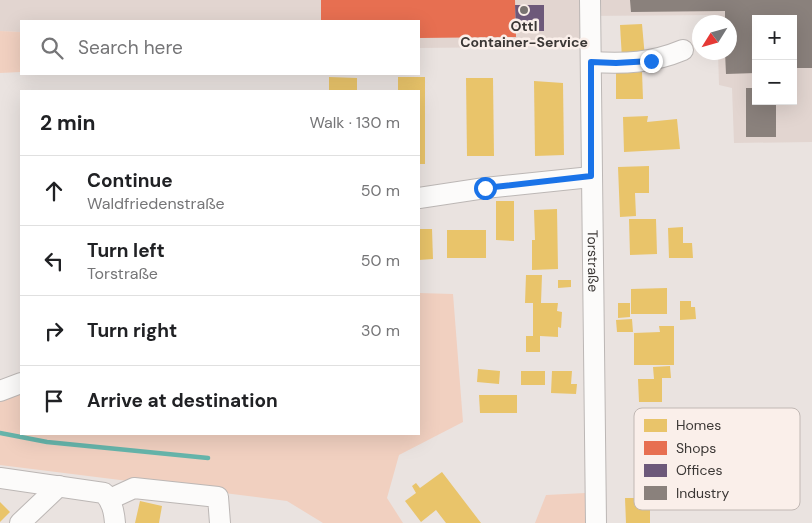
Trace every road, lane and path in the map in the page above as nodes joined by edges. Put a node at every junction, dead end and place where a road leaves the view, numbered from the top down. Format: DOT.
graph roads {
  1 [pos="590,0"];
  2 [pos="683,50"];
  3 [pos="591,62"];
  4 [pos="591,176"];
  5 [pos="420,198"];
  6 [pos="20,383"];
  7 [pos="0,391"];
  8 [pos="0,478"];
  9 [pos="58,486"];
  10 [pos="110,499"];
  11 [pos="20,523"];
  12 [pos="115,523"];
  13 [pos="220,523"];
  14 [pos="596,523"];
  1 -- 3 [label="street, Torstraße"];
  2 -- 3 [label="street"];
  3 -- 4 [label="street, Torstraße"];
  4 -- 5 [label="street"];
  4 -- 14 [label="street, Torstraße"];
  6 -- 7 [label="street"];
  8 -- 9 [label="street"];
  9 -- 10 [label="street"];
  9 -- 11 [label="street"];
  10 -- 12 [label="street"];
  10 -- 13 [label="street"];
}
